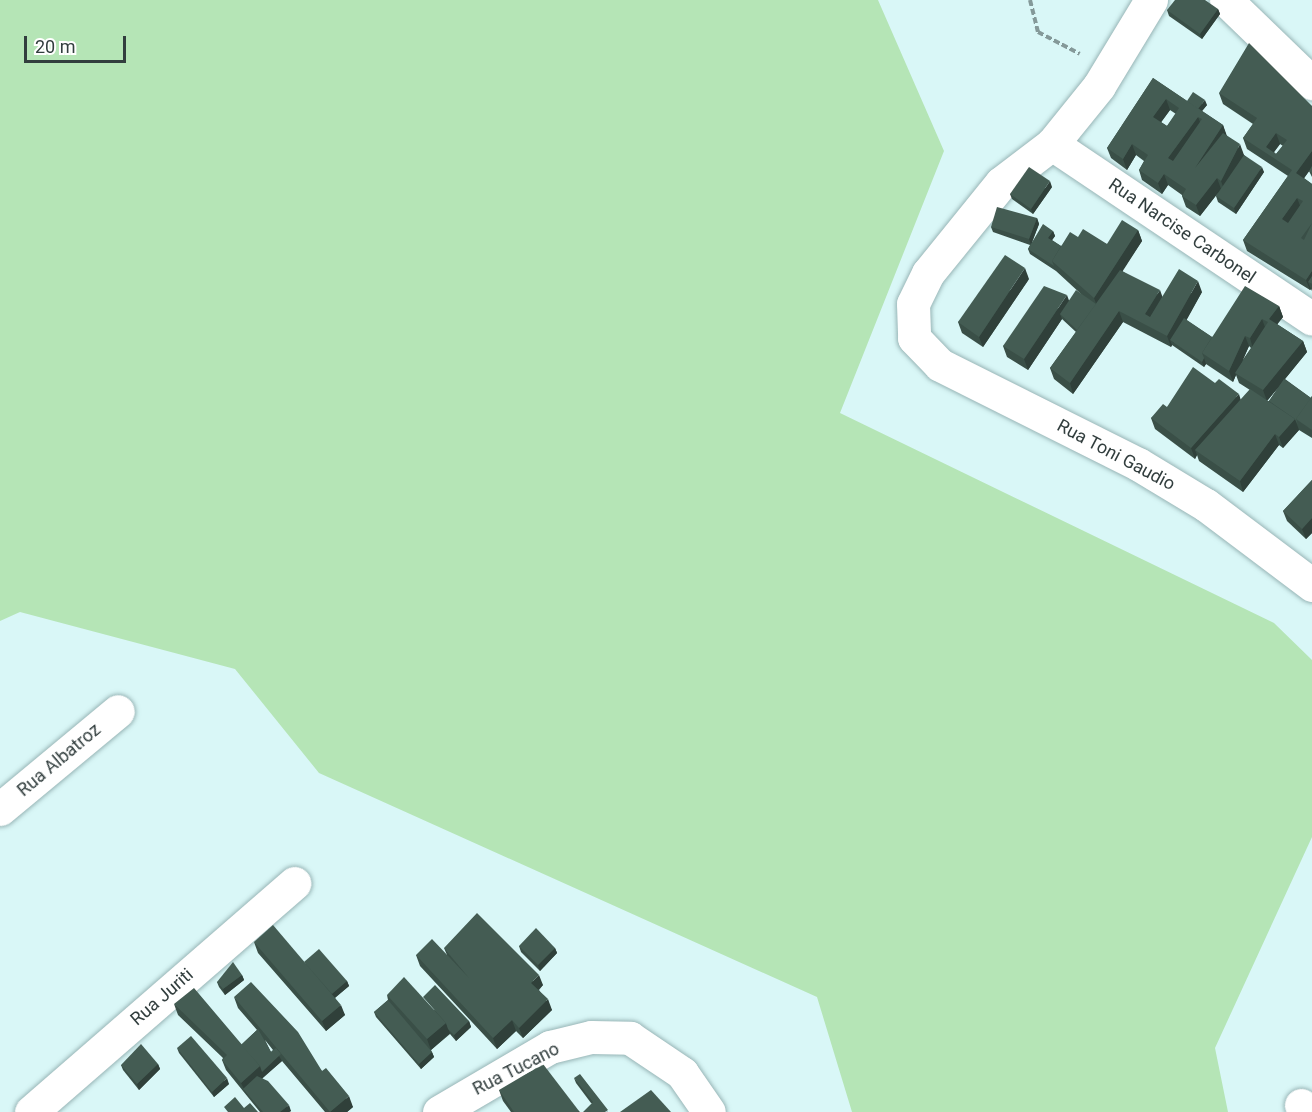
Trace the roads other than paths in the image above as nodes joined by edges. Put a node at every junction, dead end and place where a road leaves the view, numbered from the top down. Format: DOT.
graph roads {
  1 [pos="1151,0"];
  2 [pos="1226,0"];
  3 [pos="1312,83"];
  4 [pos="1052,144"];
  5 [pos="1312,319"];
  6 [pos="1312,585"];
  7 [pos="118,711"];
  8 [pos="0,809"];
  9 [pos="294,883"];
  10 [pos="30,1112"];
  11 [pos="439,1112"];
  12 [pos="709,1112"];
  1 -- 4 [label="street"];
  2 -- 3 [label="street"];
  4 -- 5 [label="street, Rua Narcise Carbonel"];
  4 -- 6 [label="street, Rua Toni Gaudio"];
  7 -- 8 [label="street, Rua Albatroz"];
  9 -- 10 [label="street, Rua Juriti"];
  11 -- 12 [label="street, Rua Tucano"];
}
